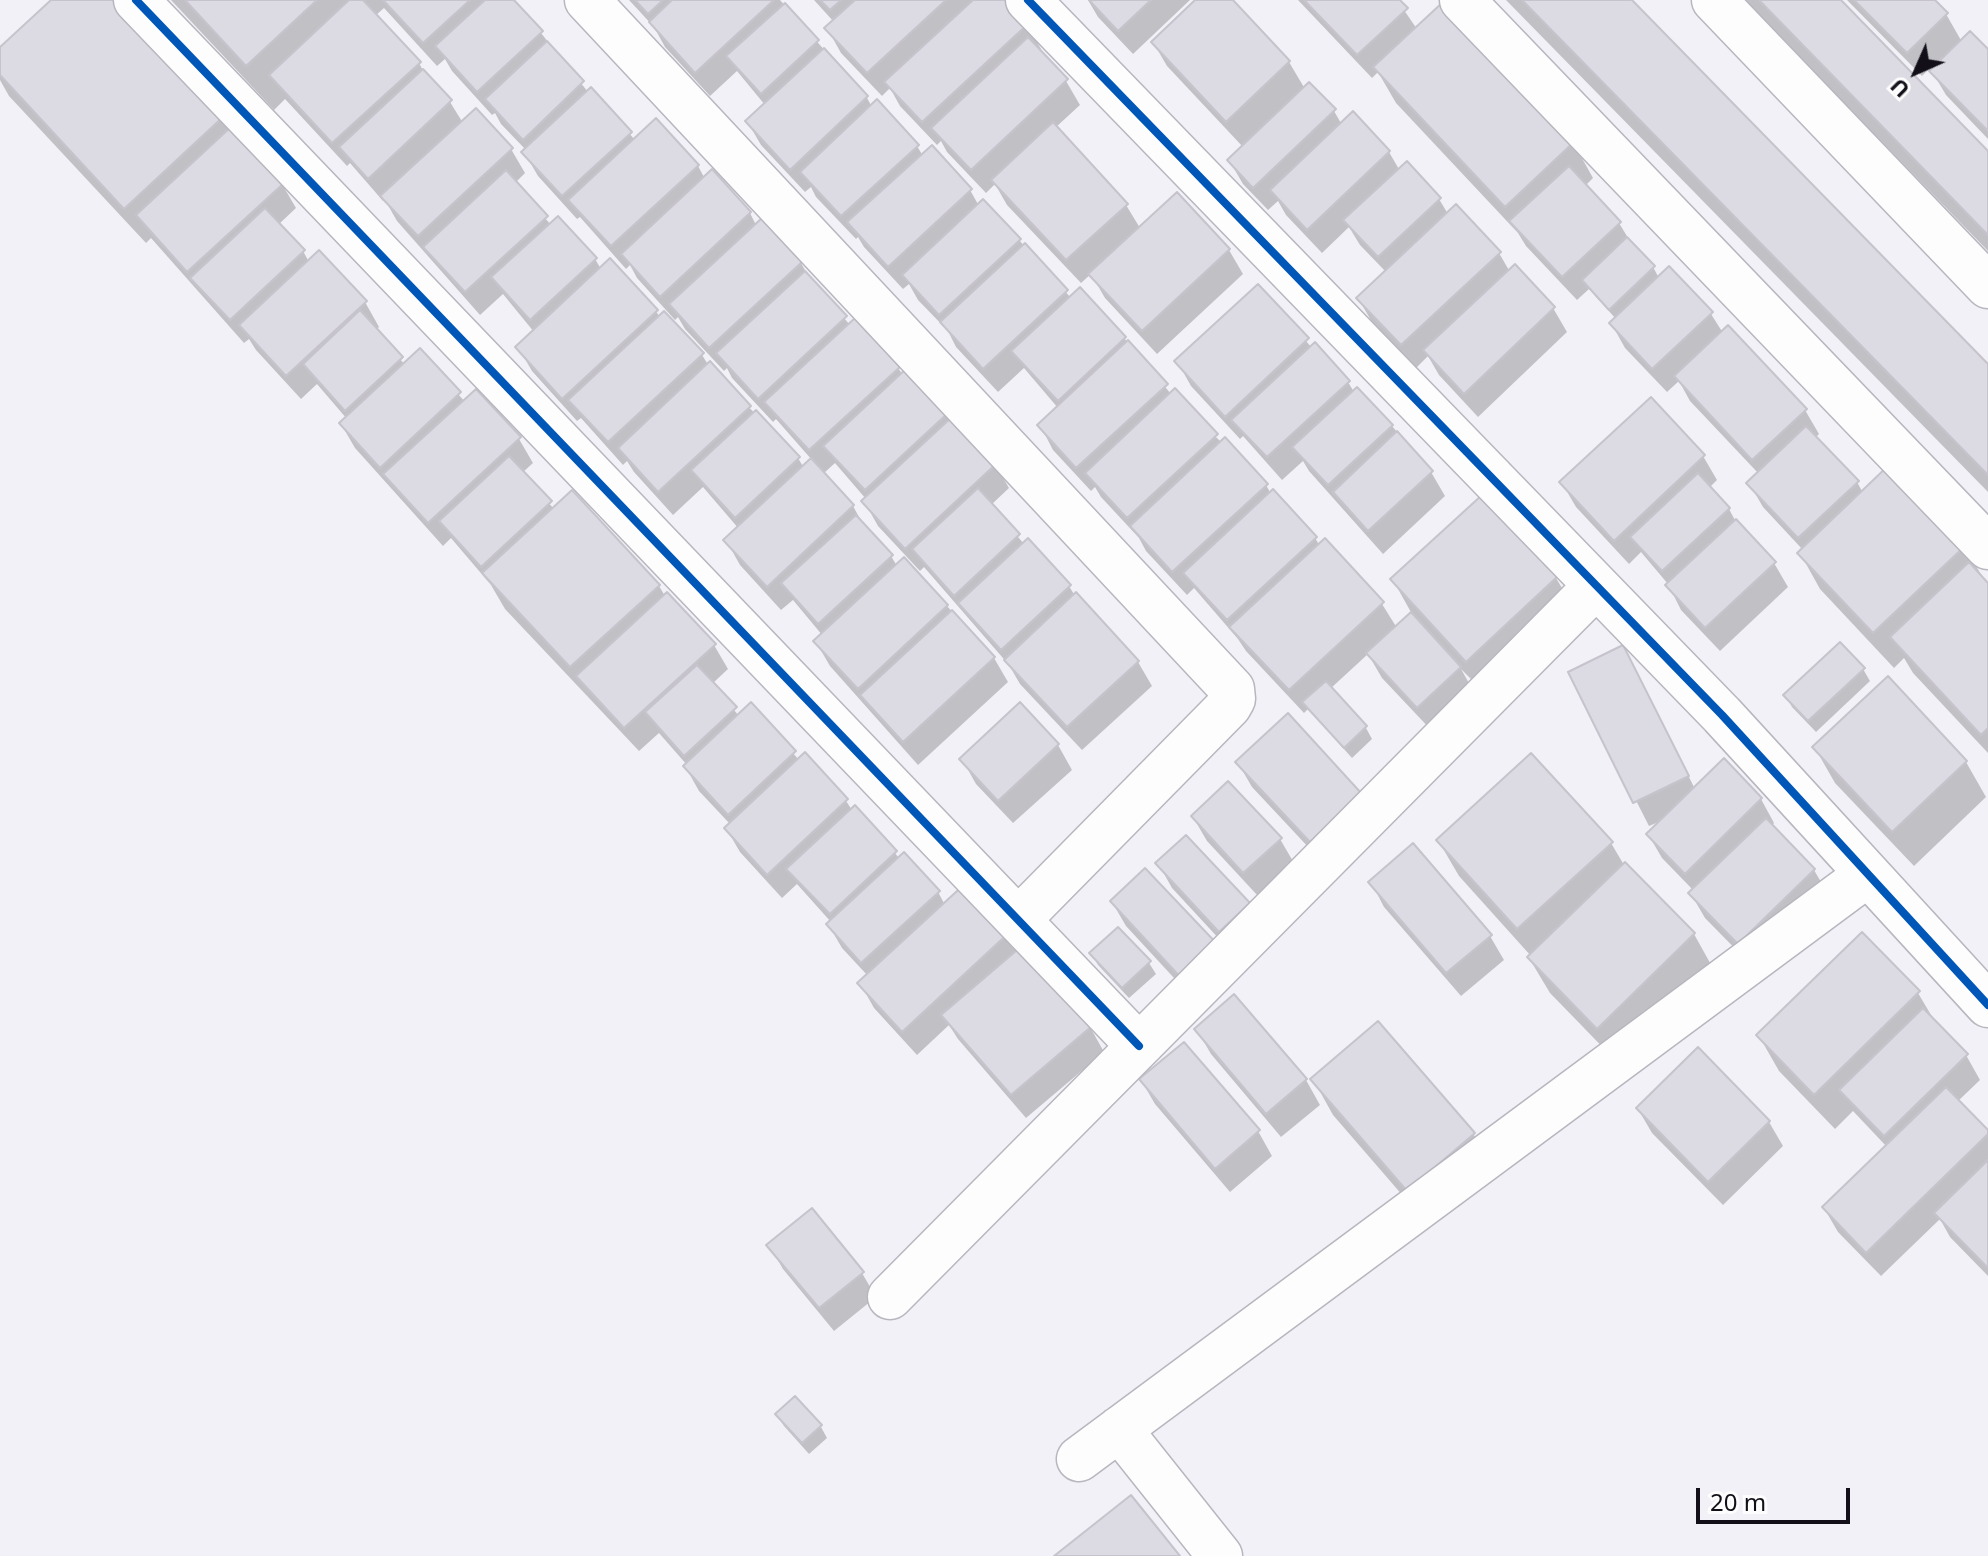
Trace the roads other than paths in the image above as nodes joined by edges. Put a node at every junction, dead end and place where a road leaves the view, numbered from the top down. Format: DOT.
graph roads {
  1 [pos="136,0"];
  2 [pos="587,0"];
  3 [pos="1028,0"];
  4 [pos="1462,0"];
  5 [pos="1714,0"];
  6 [pos="1988,286"];
  7 [pos="1988,547"];
  8 [pos="1596,586"];
  9 [pos="1868,874"];
  10 [pos="1019,919"];
  11 [pos="1988,1005"];
  12 [pos="1139,1046"];
  13 [pos="890,1297"];
  14 [pos="1119,1429"];
  15 [pos="1079,1459"];
  16 [pos="1220,1556"];
  1 -- 10 [label="street"];
  2 -- 10 [label="street"];
  3 -- 8 [label="street"];
  4 -- 7 [label="street"];
  5 -- 6 [label="street"];
  8 -- 9 [label="street"];
  8 -- 12 [label="street"];
  9 -- 11 [label="street"];
  9 -- 14 [label="street"];
  10 -- 12 [label="street"];
  12 -- 13 [label="street"];
  14 -- 15 [label="street"];
  14 -- 16 [label="street"];
}
